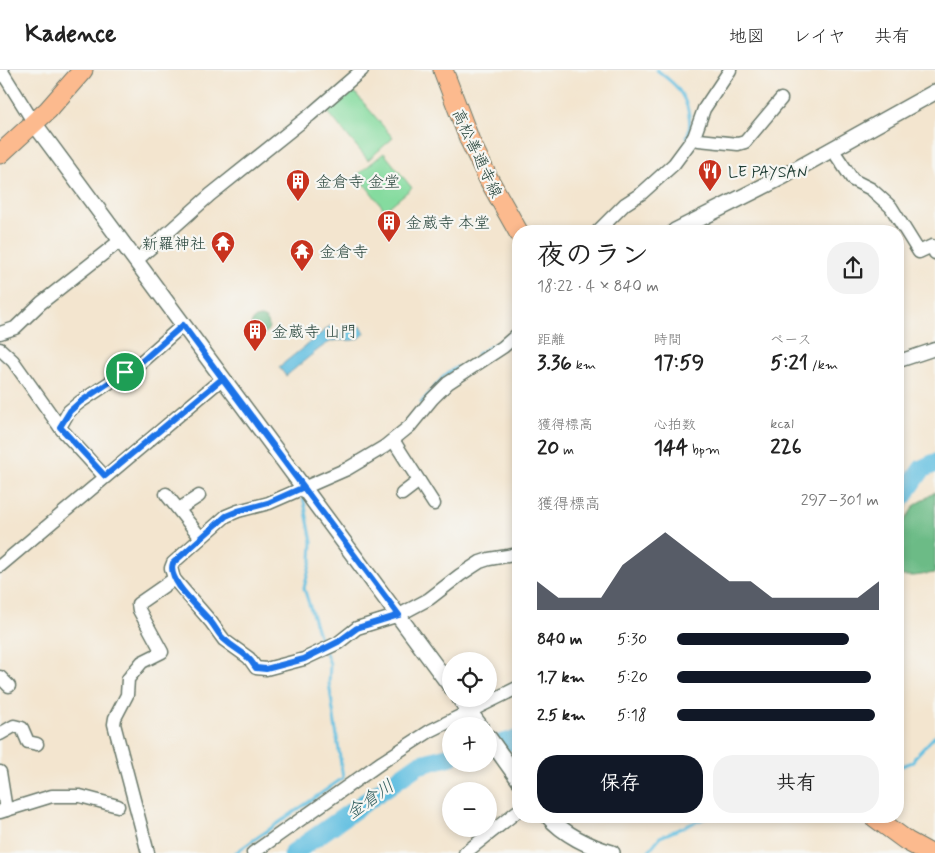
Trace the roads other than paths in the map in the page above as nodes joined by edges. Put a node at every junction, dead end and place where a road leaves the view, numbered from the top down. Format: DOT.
graph roads {
  1 [pos="1,70"];
  2 [pos="83,70"];
  3 [pos="362,70"];
  4 [pos="443,70"];
  5 [pos="730,70"];
  6 [pos="935,92"];
  7 [pos="781,99"];
  8 [pos="34,123"];
  9 [pos="694,137"];
  10 [pos="832,149"];
  11 [pos="0,154"];
  12 [pos="514,225"];
  13 [pos="604,225"];
  14 [pos="687,225"];
  15 [pos="902,225"];
  16 [pos="904,228"];
  17 [pos="120,240"];
  18 [pos="935,253"];
  19 [pos="136,261"];
  20 [pos="183,325"];
  21 [pos="0,334"];
  22 [pos="512,339"];
  23 [pos="0,348"];
  24 [pos="935,349"];
  25 [pos="904,359"];
  26 [pos="223,378"];
  27 [pos="60,427"];
  28 [pos="393,440"];
  29 [pos="105,476"];
  30 [pos="419,481"];
  31 [pos="304,487"];
  32 [pos="166,494"];
  33 [pos="402,494"];
  34 [pos="199,496"];
  35 [pos="434,504"];
  36 [pos="179,510"];
  37 [pos="201,538"];
  38 [pos="512,555"];
  39 [pos="0,566"];
  40 [pos="174,579"];
  41 [pos="399,615"];
  42 [pos="442,675"];
  43 [pos="512,690"];
  44 [pos="466,708"];
  45 [pos="0,734"];
  46 [pos="37,744"];
  47 [pos="497,749"];
  48 [pos="512,770"];
  49 [pos="0,772"];
  50 [pos="118,806"];
  51 [pos="3,811"];
  52 [pos="512,816"];
  53 [pos="553,823"];
  54 [pos="882,823"];
  55 [pos="148,853"];
  56 [pos="253,853"];
  57 [pos="465,853"];
  58 [pos="612,853"];
  59 [pos="929,853"];
  1 -- 8 [label="street"];
  2 -- 8 [label="main road"];
  3 -- 19 [label="street"];
  4 -- 12 [label="main road, 高松善通寺線"];
  5 -- 9 [label="street"];
  6 -- 10 [label="street"];
  7 -- 9 [label="street"];
  8 -- 11 [label="main road"];
  8 -- 17 [label="street"];
  9 -- 13 [label="street"];
  10 -- 14 [label="street"];
  10 -- 15 [label="street"];
  16 -- 18 [label="street"];
  17 -- 19 [label="street"];
  17 -- 21 [label="street"];
  19 -- 20 [label="street"];
  20 -- 26 [label="street"];
  20 -- 27 [label="street"];
  22 -- 28 [label="street"];
  23 -- 27 [label="street"];
  24 -- 25 [label="street"];
  26 -- 29 [label="street"];
  26 -- 31 [label="street"];
  27 -- 29 [label="street"];
  28 -- 30 [label="street"];
  28 -- 31 [label="street"];
  29 -- 39 [label="street"];
  30 -- 33 [label="street"];
  30 -- 35 [label="street"];
  31 -- 37 [label="street"];
  31 -- 41 [label="street"];
  32 -- 36 [label="street"];
  34 -- 36 [label="street"];
  36 -- 37 [label="street"];
  37 -- 40 [label="street"];
  38 -- 41 [label="street"];
  40 -- 41 [label="street"];
  40 -- 55 [label="street"];
  41 -- 42 [label="street"];
  43 -- 44 [label="street"];
  44 -- 56 [label="street"];
  45 -- 46 [label="street"];
  47 -- 48 [label="street"];
  49 -- 51 [label="street"];
  50 -- 51 [label="street"];
  52 -- 57 [label="street"];
  53 -- 58 [label="street"];
  54 -- 59 [label="main road"];
}
